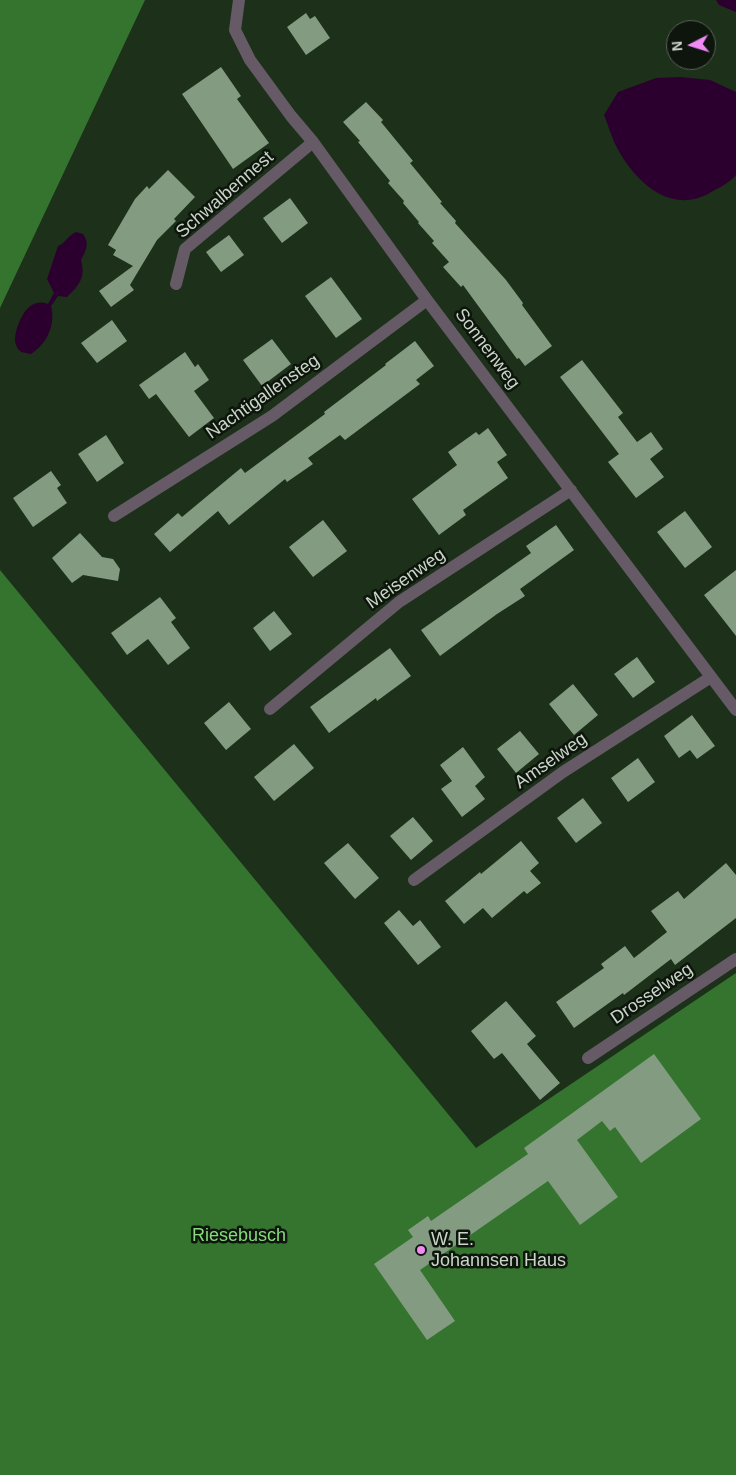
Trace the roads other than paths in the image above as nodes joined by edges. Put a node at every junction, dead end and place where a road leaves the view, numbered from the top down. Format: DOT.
graph roads {
  1 [pos="239,0"];
  2 [pos="313,142"];
  3 [pos="176,284"];
  4 [pos="427,300"];
  5 [pos="571,490"];
  6 [pos="114,516"];
  7 [pos="711,677"];
  8 [pos="270,708"];
  9 [pos="736,710"];
  10 [pos="414,880"];
  11 [pos="736,958"];
  12 [pos="588,1058"];
  1 -- 2 [label="street, Sonnenweg"];
  2 -- 3 [label="street, Schwalbennest"];
  2 -- 4 [label="street, Sonnenweg"];
  4 -- 5 [label="street, Sonnenweg"];
  4 -- 6 [label="street, Nachtigallensteg"];
  5 -- 7 [label="street, Sonnenweg"];
  5 -- 8 [label="street, Meisenweg"];
  7 -- 9 [label="street, Sonnenweg"];
  7 -- 10 [label="street, Amselweg"];
  11 -- 12 [label="street, Drosselweg"];
}
